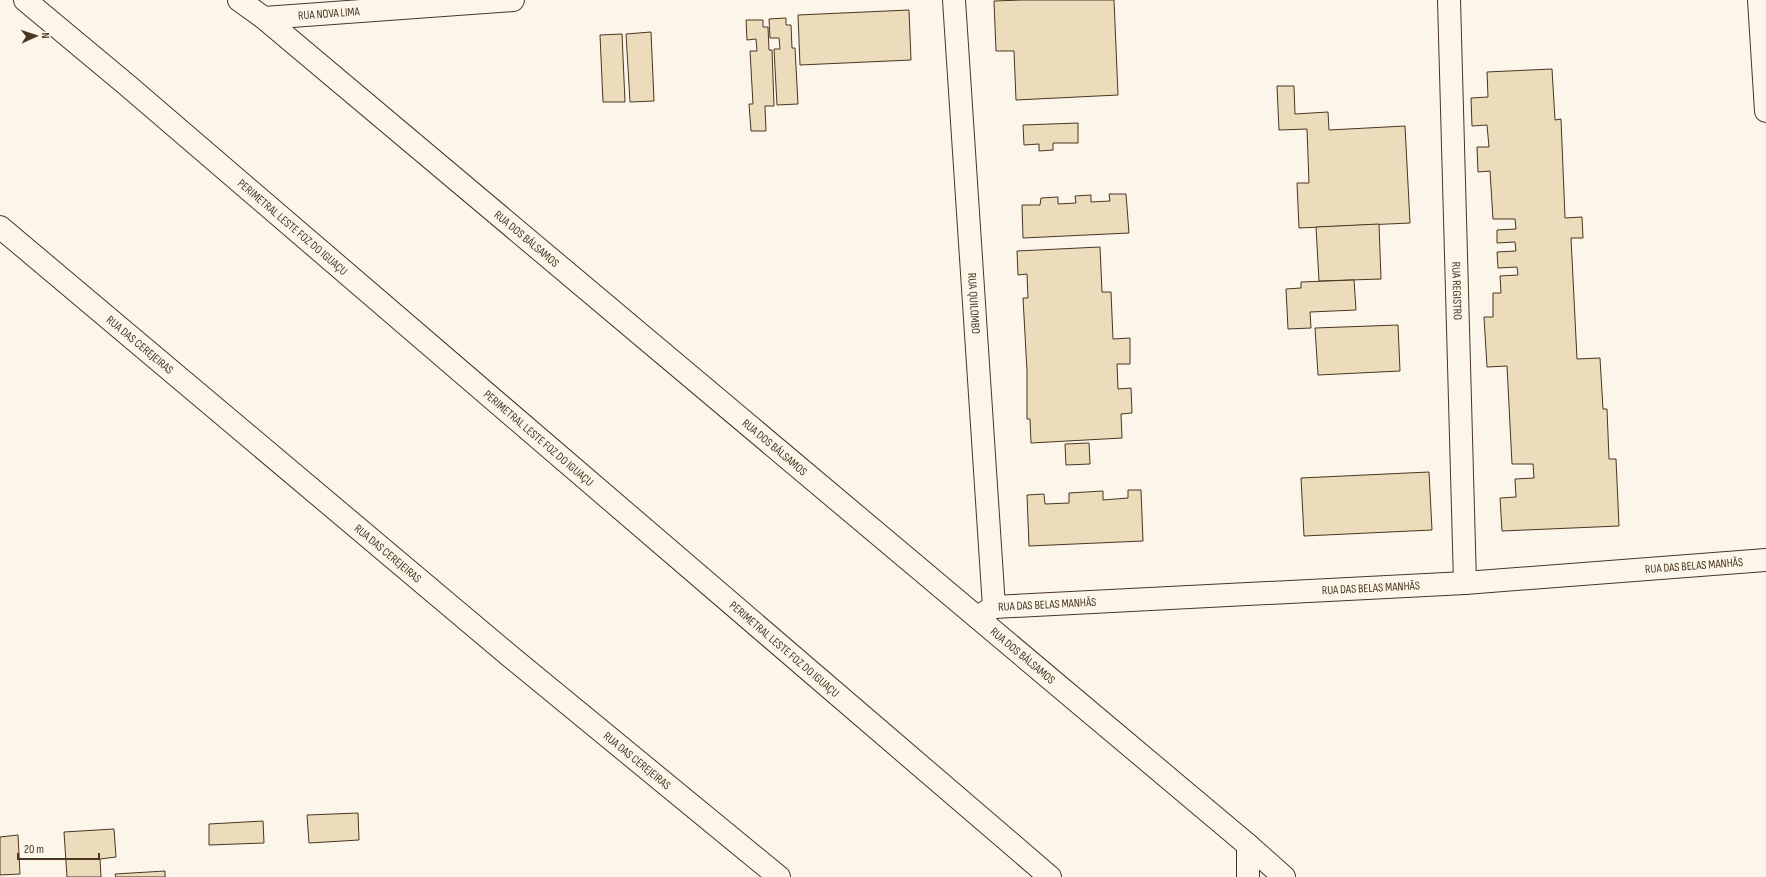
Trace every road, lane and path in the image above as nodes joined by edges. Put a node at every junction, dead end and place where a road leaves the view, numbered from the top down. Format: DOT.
graph roads {
  1 [pos="25,0"];
  2 [pos="239,0"];
  3 [pos="513,0"];
  4 [pos="954,0"];
  5 [pos="1449,0"];
  6 [pos="1759,0"];
  7 [pos="449,2"];
  8 [pos="264,18"];
  9 [pos="1766,111"];
  10 [pos="0,227"];
  11 [pos="1766,560"];
  12 [pos="1465,583"];
  13 [pos="986,612"];
  14 [pos="1248,845"];
  15 [pos="779,877"];
  16 [pos="1050,877"];
  17 [pos="1248,877"];
  18 [pos="1284,877"];
  1 -- 16 [label="main road, PERIMETRAL LESTE FOZ DO IGUAÇU"];
  2 -- 8 [label="main road, RUA DOS BÁLSAMOS"];
  3 -- 7 [label="main road, RUA NOVA LIMA"];
  4 -- 13 [label="main road, RUA QUILOMBO"];
  5 -- 12 [label="main road, RUA REGISTRO"];
  6 -- 9 [label="main road"];
  7 -- 8 [label="main road, RUA NOVA LIMA"];
  8 -- 13 [label="main road, RUA DOS BÁLSAMOS"];
  10 -- 15 [label="main road, RUA DAS CEREJEIRAS"];
  11 -- 12 [label="main road, RUA DAS BELAS MANHÃS"];
  12 -- 13 [label="main road, RUA DAS BELAS MANHÃS"];
  13 -- 14 [label="main road, RUA DOS BÁLSAMOS"];
  14 -- 17 [label="main road"];
  14 -- 18 [label="main road, RUA DOS BÁLSAMOS"];
}
